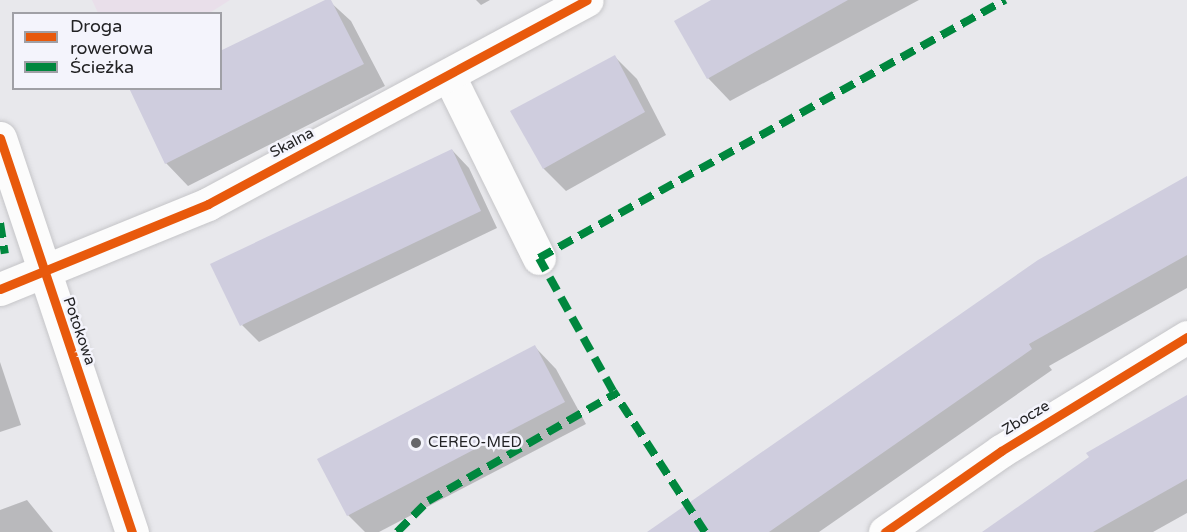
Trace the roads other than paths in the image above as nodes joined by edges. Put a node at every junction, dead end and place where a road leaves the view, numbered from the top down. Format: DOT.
graph roads {
  1 [pos="587,0"];
  2 [pos="449,76"];
  3 [pos="0,138"];
  4 [pos="539,258"];
  5 [pos="44,275"];
  6 [pos="0,289"];
  7 [pos="1187,338"];
  8 [pos="132,532"];
  9 [pos="885,532"];
  1 -- 2 [label="street, Skalna"];
  2 -- 4 [label="street"];
  2 -- 5 [label="street, Skalna"];
  3 -- 5 [label="street, Potokowa"];
  5 -- 6 [label="street, Skalna"];
  5 -- 8 [label="street, Potokowa"];
  7 -- 9 [label="street, Zbocze"];
}
